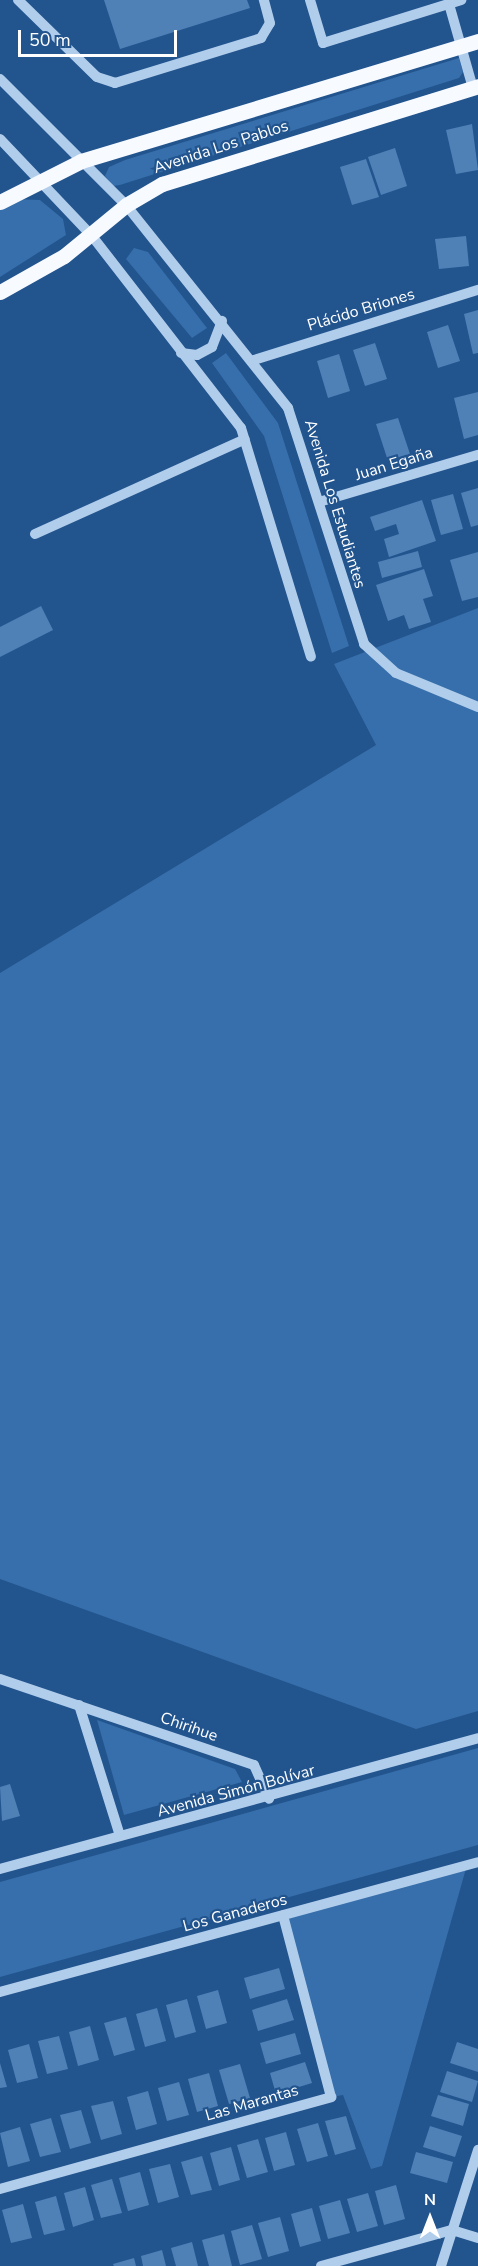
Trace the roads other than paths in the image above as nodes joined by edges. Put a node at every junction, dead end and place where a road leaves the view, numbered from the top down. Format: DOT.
graph roads {
  1 [pos="18,0"];
  2 [pos="264,0"];
  3 [pos="310,0"];
  4 [pos="461,0"];
  5 [pos="449,4"];
  6 [pos="478,41"];
  7 [pos="460,46"];
  8 [pos="0,79"];
  9 [pos="476,87"];
  10 [pos="0,139"];
  11 [pos="81,161"];
  12 [pos="41,179"];
  13 [pos="0,202"];
  14 [pos="126,206"];
  15 [pos="92,236"];
  16 [pos="478,290"];
  17 [pos="0,292"];
  18 [pos="222,321"];
  19 [pos="181,353"];
  20 [pos="254,360"];
  21 [pos="245,439"];
  22 [pos="478,455"];
  23 [pos="319,502"];
  24 [pos="35,534"];
  25 [pos="311,657"];
  26 [pos="478,707"];
  27 [pos="2,1681"];
  28 [pos="80,1705"];
  29 [pos="478,1738"];
  30 [pos="269,1799"];
  31 [pos="120,1836"];
  32 [pos="478,1862"];
  33 [pos="0,1869"];
  34 [pos="283,1915"];
  35 [pos="0,1992"];
  36 [pos="478,2150"];
  37 [pos="0,2189"];
  38 [pos="452,2230"];
  39 [pos="478,2238"];
  40 [pos="321,2266"];
  41 [pos="441,2266"];
  1 -- 2 [label="street"];
  3 -- 5 [label="street"];
  4 -- 5 [label="street"];
  5 -- 7 [label="street"];
  6 -- 7 [label="main road, Avenida Los Pablos"];
  7 -- 9 [label="street"];
  7 -- 11 [label="main road, Avenida Los Pablos"];
  8 -- 11 [label="street, Avenida Los Estudiantes"];
  9 -- 14 [label="main road, Avenida Los Pablos"];
  10 -- 12 [label="street"];
  11 -- 12 [label="main road, Avenida Los Pablos"];
  11 -- 14 [label="street, Avenida Los Estudiantes"];
  12 -- 13 [label="main road, Avenida Los Pablos"];
  12 -- 15 [label="street"];
  14 -- 15 [label="main road, Avenida Los Pablos"];
  14 -- 18 [label="street, Avenida Los Estudiantes"];
  15 -- 17 [label="main road, Avenida Los Pablos"];
  15 -- 19 [label="street"];
  16 -- 20 [label="street, Plácido Briones"];
  18 -- 19 [label="street"];
  18 -- 20 [label="street, Avenida Los Estudiantes"];
  19 -- 21 [label="street"];
  20 -- 23 [label="street, Avenida Los Estudiantes"];
  21 -- 24 [label="street"];
  21 -- 25 [label="street"];
  22 -- 23 [label="street, Juan Egaña"];
  23 -- 26 [label="street, Avenida Los Estudiantes"];
  27 -- 28 [label="street, Chirihue"];
  28 -- 30 [label="street, Chirihue"];
  28 -- 31 [label="street"];
  29 -- 30 [label="street, Avenida Simón Bolívar"];
  30 -- 31 [label="street, Avenida Simón Bolívar"];
  31 -- 33 [label="street, Avenida Simón Bolívar"];
  32 -- 34 [label="street, Los Ganaderos"];
  34 -- 35 [label="street, Los Ganaderos"];
  34 -- 37 [label="street, Las Marantas"];
  36 -- 38 [label="street"];
  38 -- 39 [label="street"];
  38 -- 40 [label="street"];
  38 -- 41 [label="street"];
}
